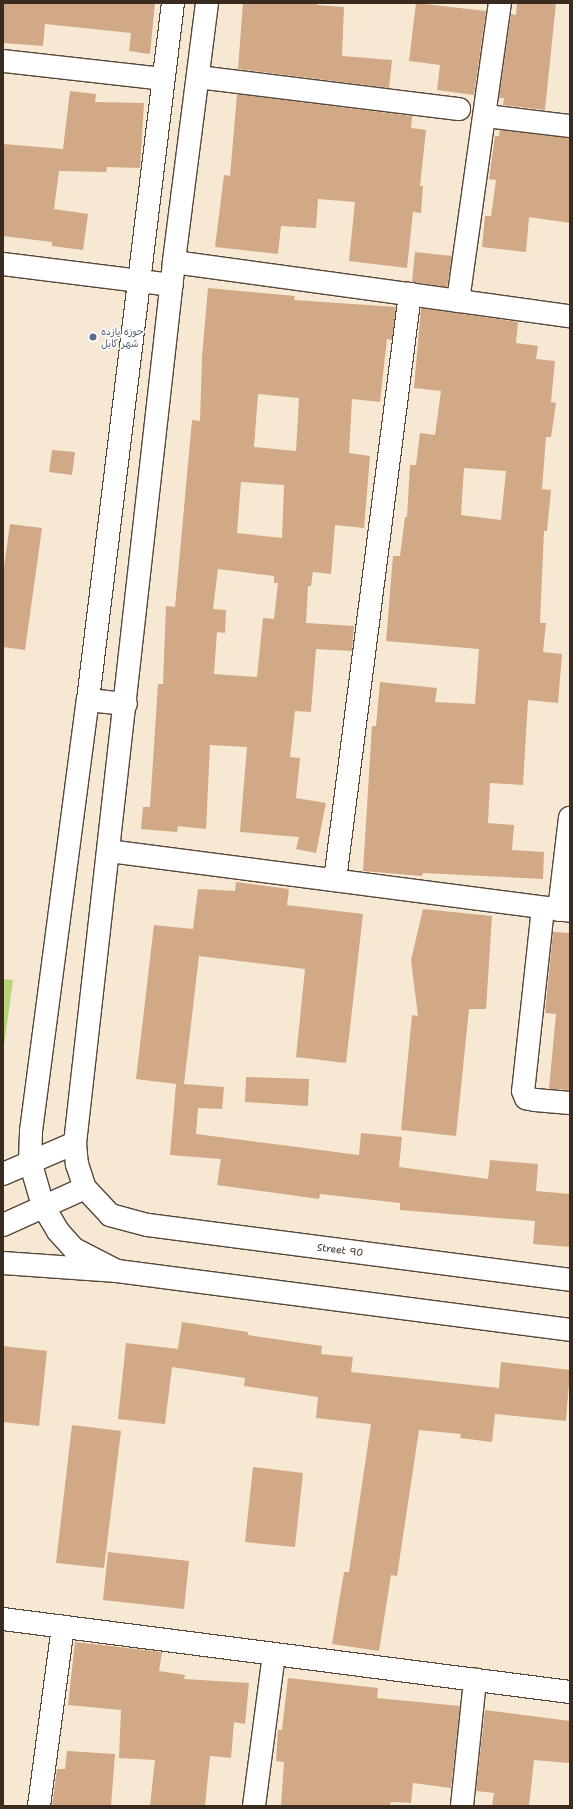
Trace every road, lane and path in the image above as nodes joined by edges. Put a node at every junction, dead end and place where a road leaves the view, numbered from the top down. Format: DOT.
graph roads {
  1 [pos="173,3"];
  2 [pos="207,3"];
  3 [pos="500,3"];
  4 [pos="3,61"];
  5 [pos="198,77"];
  6 [pos="163,79"];
  7 [pos="459,109"];
  8 [pos="486,116"];
  9 [pos="570,126"];
  10 [pos="174,262"];
  11 [pos="3,264"];
  12 [pos="139,281"];
  13 [pos="172,286"];
  14 [pos="410,294"];
  15 [pos="458,301"];
  16 [pos="570,316"];
  17 [pos="88,700"];
  18 [pos="126,704"];
  19 [pos="570,818"];
  20 [pos="109,851"];
  21 [pos="335,880"];
  22 [pos="557,910"];
  23 [pos="570,1103"];
  24 [pos="75,1143"];
  25 [pos="30,1161"];
  26 [pos="3,1174"];
  27 [pos="85,1188"];
  28 [pos="43,1206"];
  29 [pos="3,1225"];
  30 [pos="3,1264"];
  31 [pos="117,1271"];
  32 [pos="570,1280"];
  33 [pos="570,1330"];
  34 [pos="3,1619"];
  35 [pos="63,1627"];
  36 [pos="274,1654"];
  37 [pos="474,1680"];
  38 [pos="570,1692"];
  39 [pos="39,1806"];
  40 [pos="254,1806"];
  41 [pos="462,1806"];
  1 -- 6 [label="street"];
  2 -- 5 [label="street"];
  3 -- 8 [label="street"];
  4 -- 6 [label="street"];
  5 -- 7 [label="street"];
  5 -- 10 [label="street"];
  6 -- 12 [label="street"];
  8 -- 9 [label="street"];
  8 -- 15 [label="street"];
  10 -- 13 [label="street"];
  10 -- 14 [label="street"];
  11 -- 12 [label="street"];
  12 -- 13 [label="street"];
  12 -- 17 [label="street"];
  13 -- 18 [label="street"];
  14 -- 15 [label="street"];
  14 -- 21 [label="street"];
  15 -- 16 [label="street"];
  17 -- 18 [label="street"];
  17 -- 25 [label="street"];
  18 -- 20 [label="street"];
  19 -- 22 [label="street"];
  20 -- 21 [label="street"];
  20 -- 24 [label="street"];
  21 -- 22 [label="street"];
  22 -- 23 [label="street"];
  24 -- 25 [label="street"];
  24 -- 27 [label="street"];
  25 -- 26 [label="street"];
  25 -- 28 [label="street"];
  27 -- 28 [label="street"];
  27 -- 32 [label="street, Street 90"];
  28 -- 29 [label="street"];
  28 -- 31 [label="street"];
  30 -- 31 [label="street"];
  31 -- 33 [label="street"];
  34 -- 35 [label="street"];
  35 -- 36 [label="street"];
  35 -- 39 [label="street"];
  36 -- 37 [label="street"];
  36 -- 40 [label="street"];
  37 -- 38 [label="street"];
  37 -- 41 [label="street"];
}
